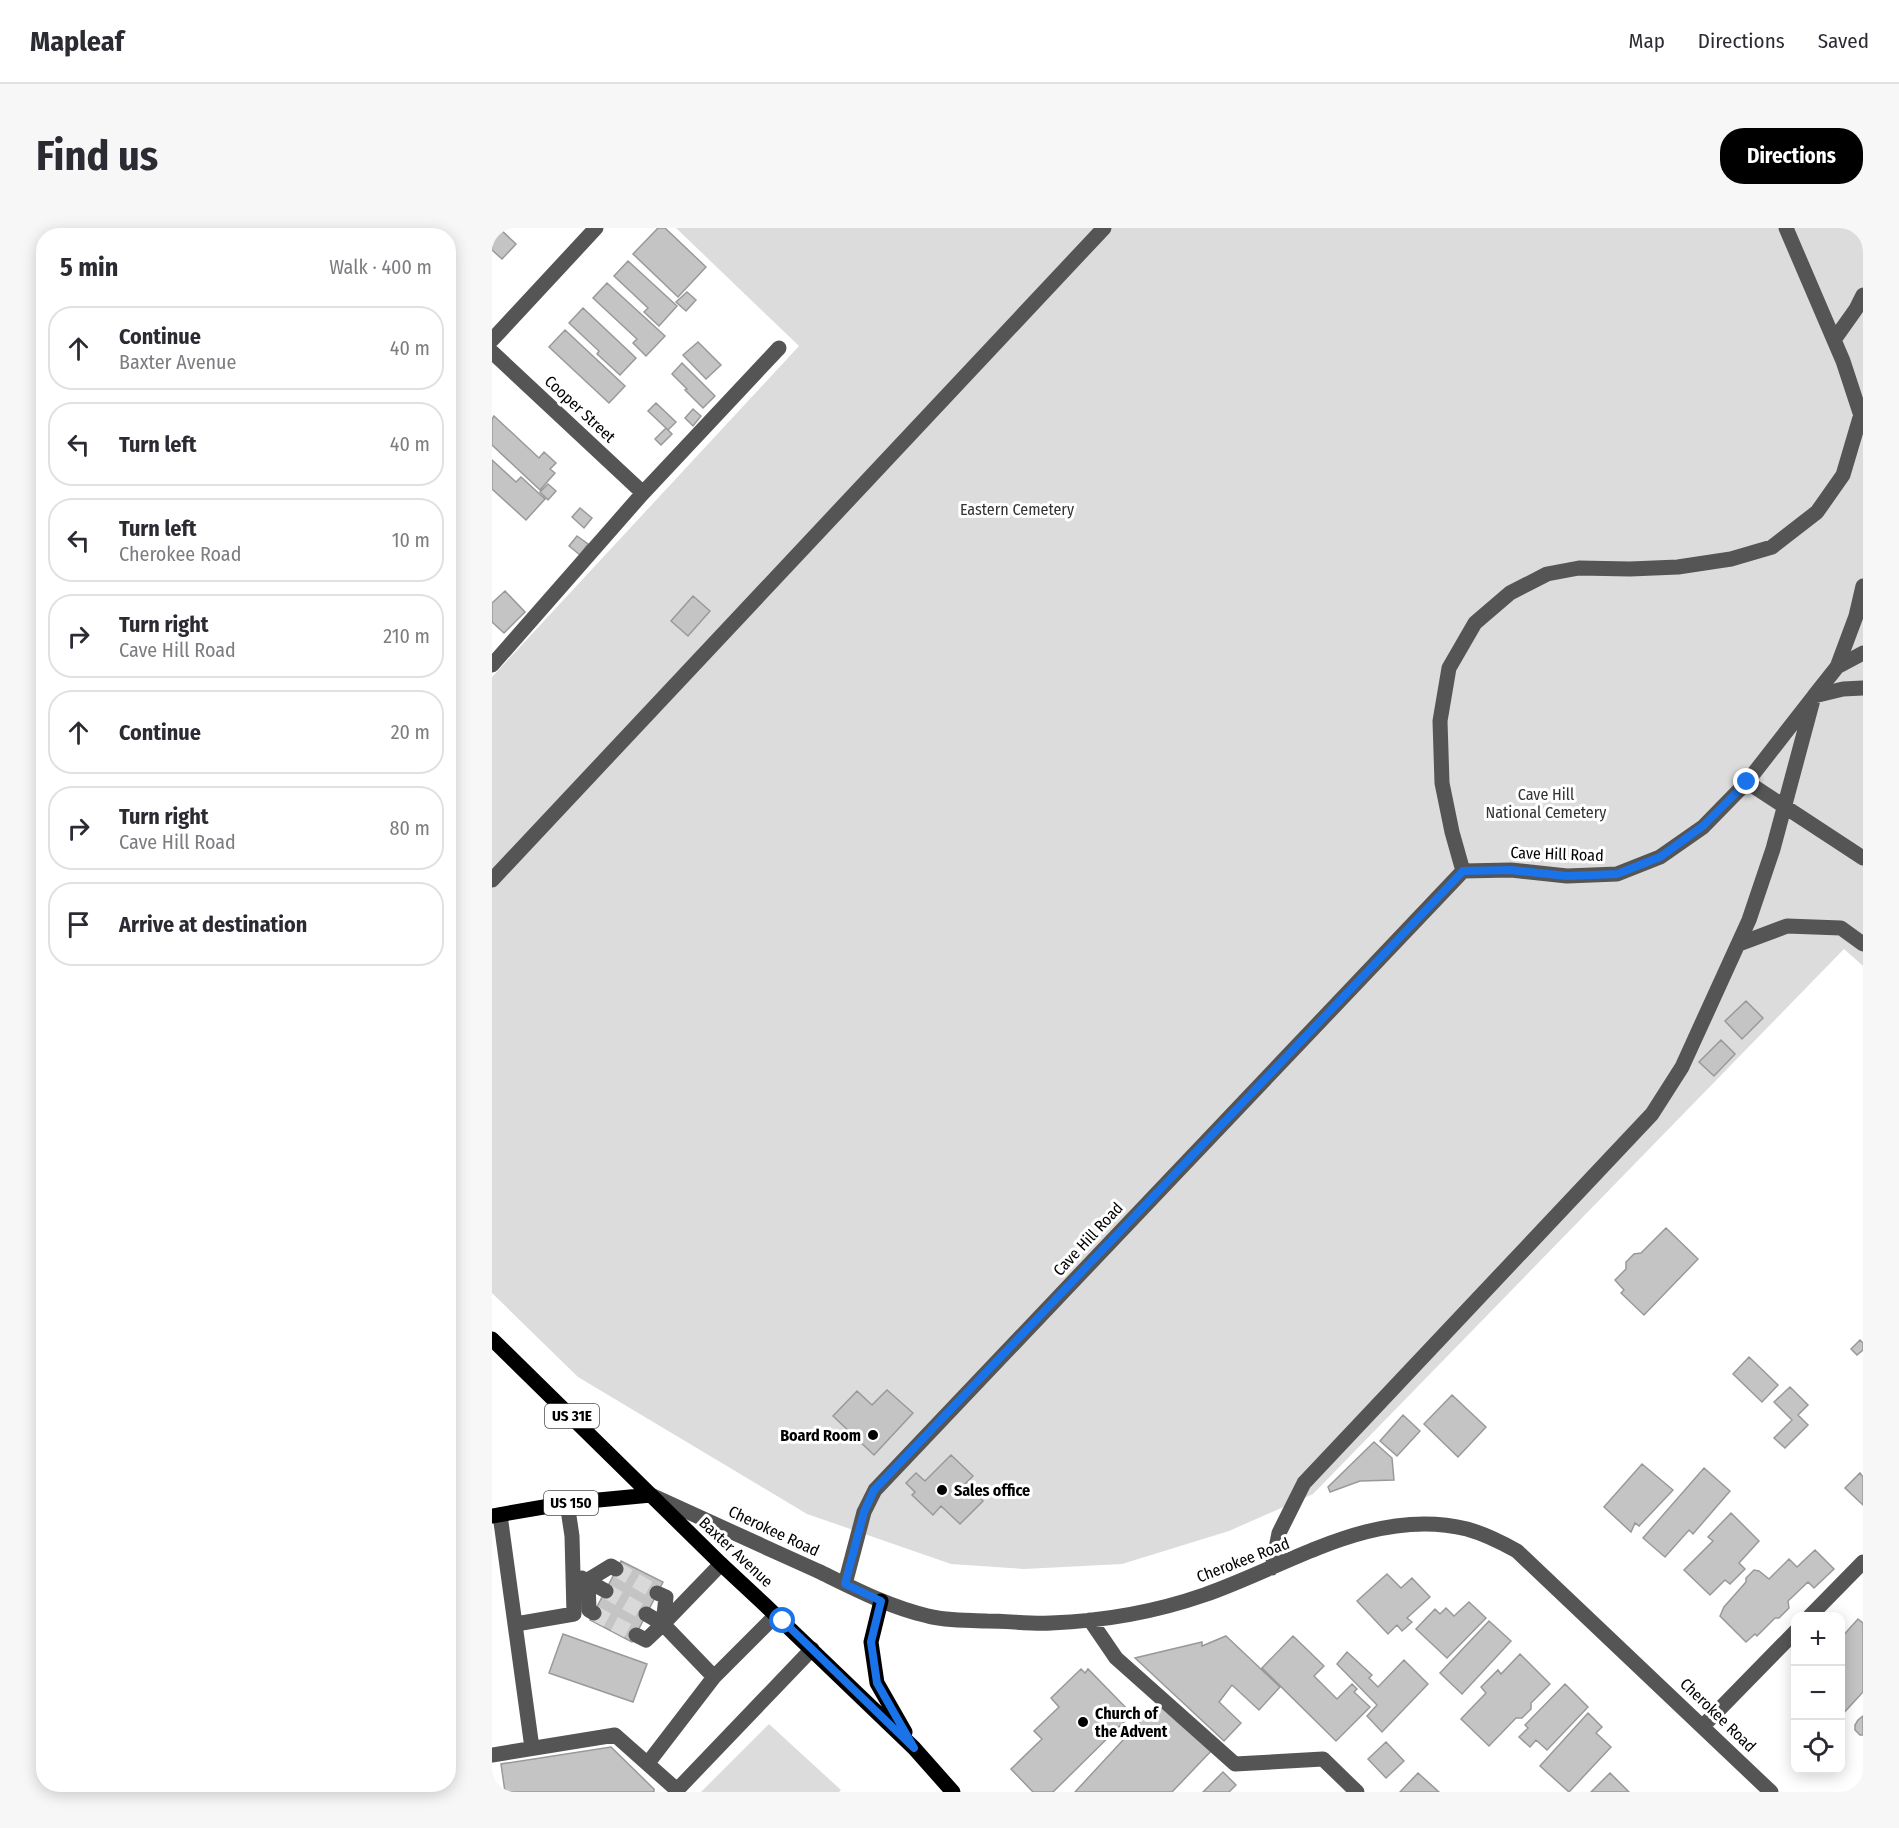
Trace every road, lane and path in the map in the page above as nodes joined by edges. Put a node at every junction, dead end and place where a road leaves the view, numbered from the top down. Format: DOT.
graph roads {
  1 [pos="596,228"];
  2 [pos="1104,228"];
  3 [pos="1786,228"];
  4 [pos="1863,296"];
  5 [pos="492,340"];
  6 [pos="1834,340"];
  7 [pos="779,348"];
  8 [pos="492,352"];
  9 [pos="1862,418"];
  10 [pos="643,493"];
  11 [pos="1863,586"];
  12 [pos="1863,653"];
  13 [pos="492,665"];
  14 [pos="1837,667"];
  15 [pos="1863,688"];
  16 [pos="1814,696"];
  17 [pos="1747,782"];
  18 [pos="1784,807"];
  19 [pos="1863,858"];
  20 [pos="1463,871"];
  21 [pos="492,880"];
  22 [pos="1738,944"];
  23 [pos="1863,944"];
  24 [pos="492,1339"];
  25 [pos="651,1494"];
  26 [pos="567,1503"];
  27 [pos="496,1516"];
  28 [pos="1863,1562"];
  29 [pos="721,1564"];
  30 [pos="1272,1568"];
  31 [pos="616,1569"];
  32 [pos="573,1575"];
  33 [pos="588,1580"];
  34 [pos="845,1584"];
  35 [pos="606,1591"];
  36 [pos="657,1593"];
  37 [pos="881,1601"];
  38 [pos="1815,1612"];
  39 [pos="594,1613"];
  40 [pos="646,1614"];
  41 [pos="776,1615"];
  42 [pos="1090,1620"];
  43 [pos="516,1624"];
  44 [pos="663,1624"];
  45 [pos="636,1635"];
  46 [pos="1791,1636"];
  47 [pos="812,1649"];
  48 [pos="714,1677"];
  49 [pos="1703,1726"];
  50 [pos="532,1748"];
  51 [pos="914,1748"];
  52 [pos="492,1755"];
  53 [pos="648,1763"];
  54 [pos="676,1791"];
  55 [pos="953,1792"];
  56 [pos="1358,1792"];
  57 [pos="1772,1792"];
  1 -- 5 [label="street"];
  2 -- 21 [label="street"];
  3 -- 6 [label="street"];
  4 -- 6 [label="street"];
  6 -- 9 [label="street"];
  7 -- 10 [label="street"];
  8 -- 10 [label="street, Cooper Street"];
  9 -- 20 [label="street"];
  10 -- 13 [label="street"];
  11 -- 14 [label="street"];
  12 -- 14 [label="street"];
  14 -- 16 [label="street, Cave Hill Road"];
  15 -- 16 [label="street"];
  16 -- 17 [label="street, Cave Hill Road"];
  16 -- 18 [label="street"];
  17 -- 18 [label="street"];
  17 -- 20 [label="street, Cave Hill Road"];
  18 -- 19 [label="street"];
  18 -- 22 [label="street"];
  20 -- 34 [label="street, Cave Hill Road"];
  22 -- 23 [label="street"];
  22 -- 30 [label="street"];
  24 -- 25 [label="main road, Baxter Avenue / US 31E"];
  25 -- 26 [label="main road, US 150"];
  25 -- 29 [label="main road, Baxter Avenue / US 31E"];
  25 -- 34 [label="street, Cherokee Road"];
  26 -- 27 [label="main road, US 150"];
  26 -- 32 [label="street"];
  27 -- 43 [label="street"];
  28 -- 38 [label="street"];
  29 -- 41 [label="main road, Baxter Avenue / US 31E"];
  29 -- 44 [label="street"];
  30 -- 42 [label="street, Cherokee Road"];
  30 -- 49 [label="street, Cherokee Road"];
  31 -- 33 [label="street"];
  32 -- 33 [label="street"];
  32 -- 43 [label="street"];
  33 -- 35 [label="street"];
  33 -- 39 [label="street"];
  34 -- 37 [label="street, Cherokee Road"];
  36 -- 44 [label="street"];
  37 -- 42 [label="street, Cherokee Road"];
  37 -- 51 [label="main road"];
  40 -- 44 [label="street"];
  41 -- 47 [label="main road, Baxter Avenue / US 31E"];
  41 -- 48 [label="street"];
  42 -- 56 [label="street"];
  43 -- 50 [label="street"];
  44 -- 45 [label="street"];
  44 -- 48 [label="street"];
  46 -- 49 [label="street"];
  47 -- 51 [label="main road, Baxter Avenue / US 31E"];
  47 -- 54 [label="street"];
  48 -- 53 [label="street"];
  49 -- 57 [label="street, Cherokee Road"];
  50 -- 52 [label="street"];
  50 -- 53 [label="street"];
  51 -- 55 [label="main road, Baxter Avenue / US 31E"];
  53 -- 54 [label="street"];
}
